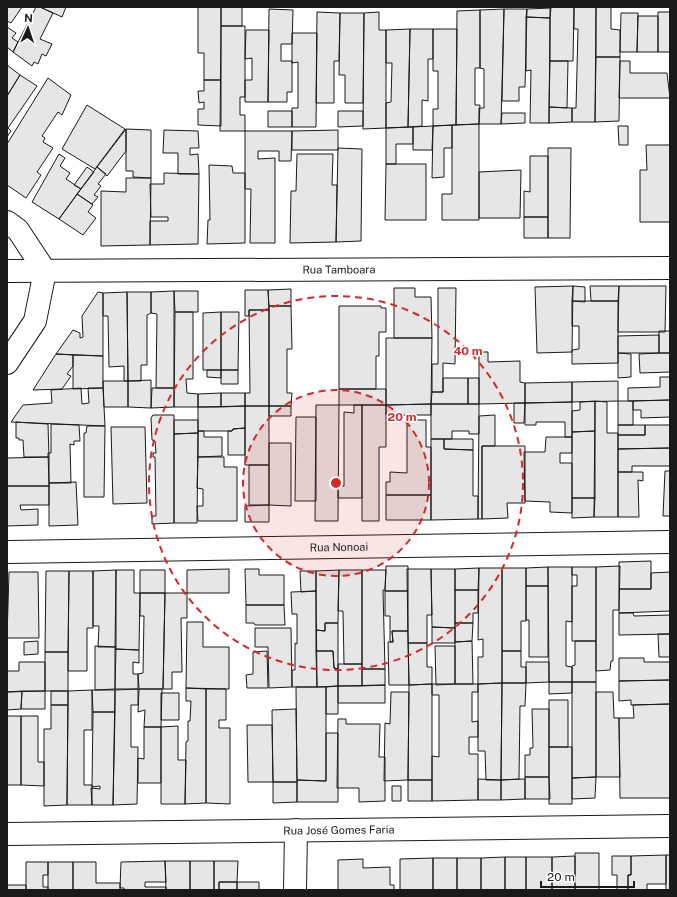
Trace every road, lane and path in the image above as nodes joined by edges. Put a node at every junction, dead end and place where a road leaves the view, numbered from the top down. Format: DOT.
graph roads {
  1 [pos="7,222"];
  2 [pos="670,268"];
  3 [pos="7,271"];
  4 [pos="45,271"];
  5 [pos="7,363"];
  6 [pos="670,542"];
  7 [pos="7,552"];
  8 [pos="670,826"];
  9 [pos="296,830"];
  10 [pos="7,834"];
  11 [pos="295,890"];
  1 -- 4 [label="street"];
  2 -- 4 [label="street, Rua Tamboara"];
  3 -- 4 [label="street, Rua Tamboara"];
  4 -- 5 [label="street"];
  6 -- 7 [label="street, Rua Nonoai"];
  8 -- 9 [label="street, Rua José Gomes Faria"];
  9 -- 10 [label="street, Rua José Gomes Faria"];
  9 -- 11 [label="street"];
}
